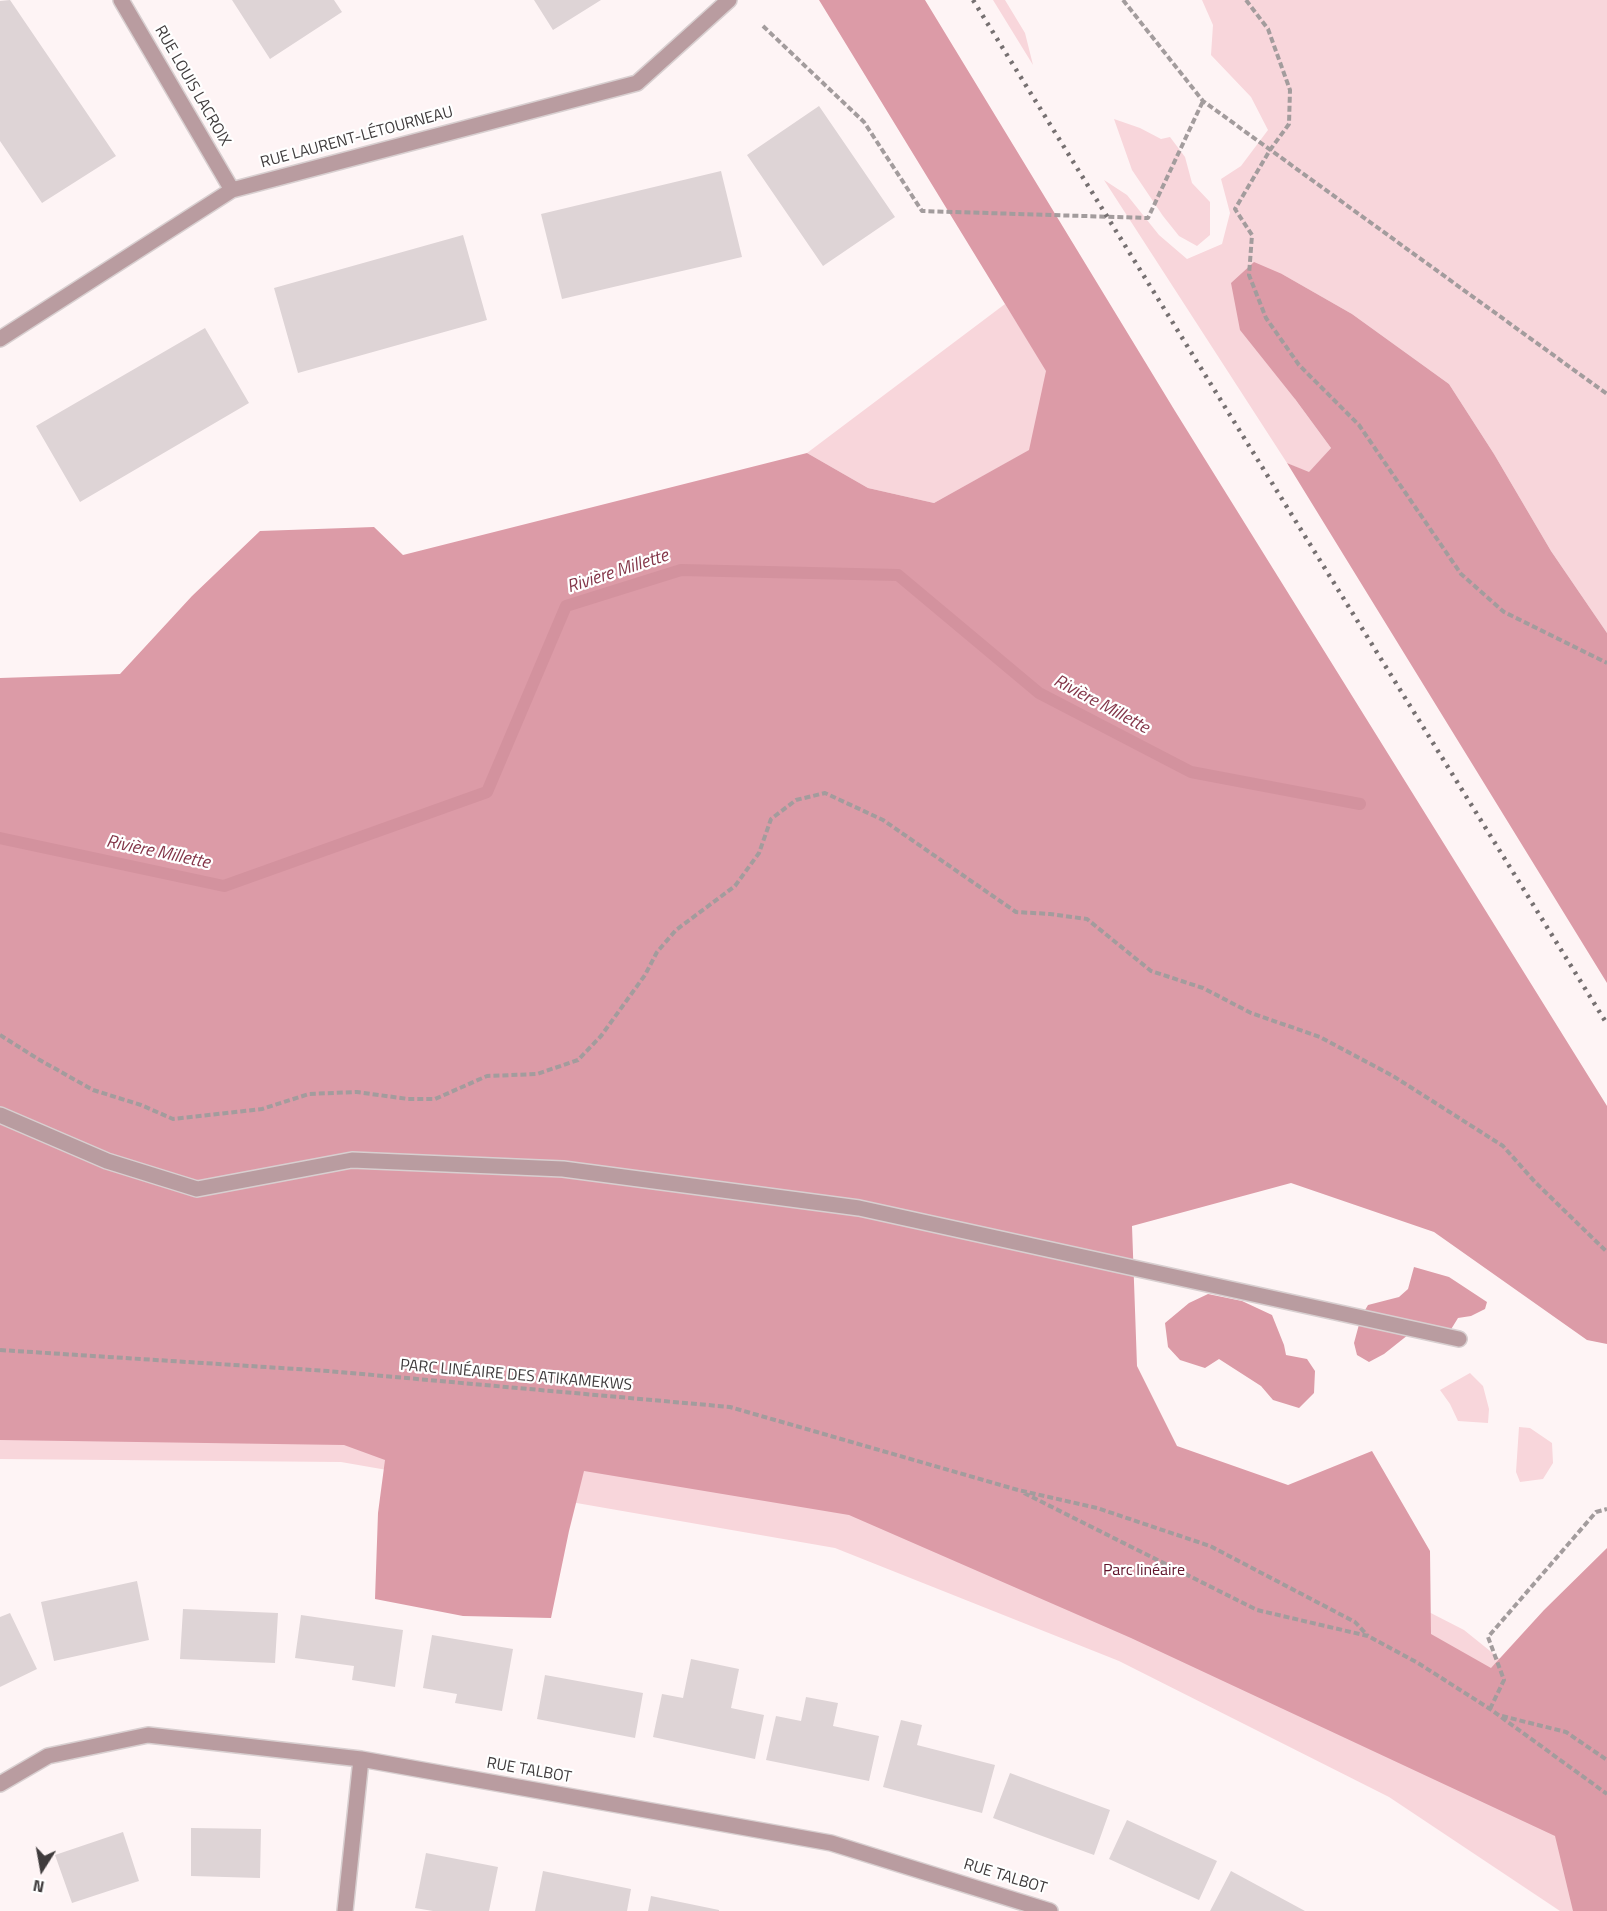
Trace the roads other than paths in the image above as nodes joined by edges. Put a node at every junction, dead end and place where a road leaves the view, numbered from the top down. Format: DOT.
graph roads {
  1 [pos="121,0"];
  2 [pos="729,0"];
  3 [pos="232,190"];
  4 [pos="0,339"];
  5 [pos="0,1115"];
  6 [pos="1459,1340"];
  7 [pos="360,1760"];
  8 [pos="0,1784"];
  9 [pos="345,1911"];
  10 [pos="1050,1911"];
  1 -- 3 [label="street, RUE LOUIS LACROIX"];
  2 -- 3 [label="street, RUE LAURENT-LÉTOURNEAU"];
  3 -- 4 [label="street, RUE LAURENT-LÉTOURNEAU"];
  5 -- 6 [label="street"];
  7 -- 8 [label="street, RUE TALBOT"];
  7 -- 9 [label="street"];
  7 -- 10 [label="street, RUE TALBOT"];
}
